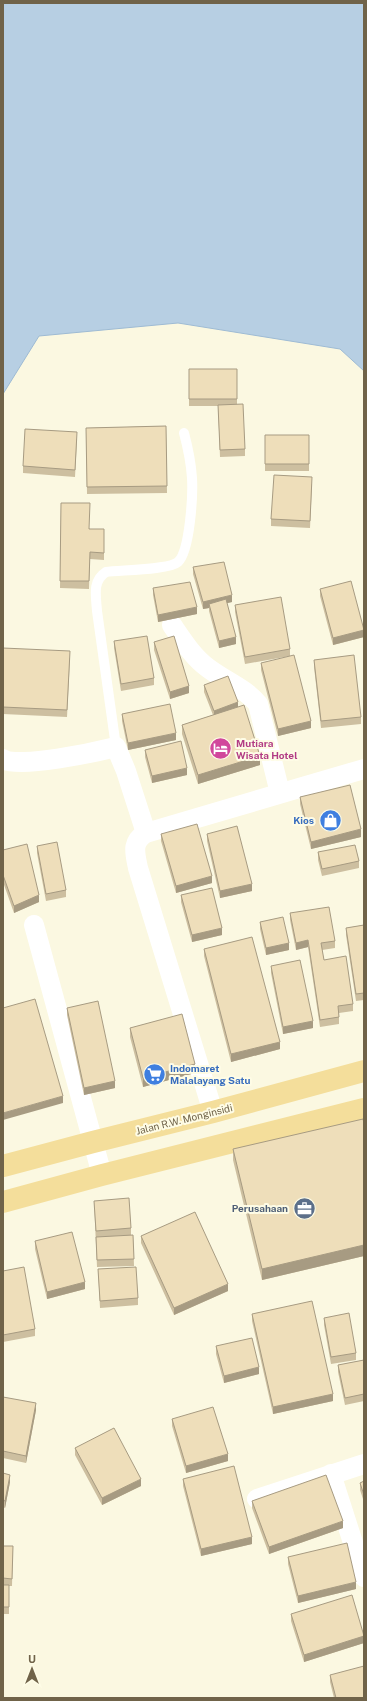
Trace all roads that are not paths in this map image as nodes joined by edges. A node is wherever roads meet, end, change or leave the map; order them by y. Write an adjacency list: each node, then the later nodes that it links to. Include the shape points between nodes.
1 (184, 433): 3 (lane, via 192,479 190,521 185,552 178,562 168,567 106,572 100,576 97,583 97,611)
2 (172, 625): 6 (street, via 194,656 258,704)
3 (116, 747): 4 (street, via 25,763); 7 (street)
4 (3, 759)
5 (364, 769): 6 (street)
6 (280, 793): 7 (street)
7 (146, 833): 11 (street, via 139,837 135,844 138,868)
8 (34, 925): 12 (street)
9 (364, 1071): 11 (highway, Jalan R.W. Monginsidi)
10 (364, 1109): 14 (highway)
11 (213, 1112): 12 (highway, Jalan R.W. Monginsidi)
12 (93, 1142): 13 (highway, Jalan R.W. Monginsidi); 14 (street)
13 (12, 1164)
14 (102, 1175): 15 (highway)
15 (3, 1202)
16 (364, 1464): 17 (street)
17 (331, 1474): 18 (street); 19 (street)
18 (256, 1499)
19 (364, 1577)

